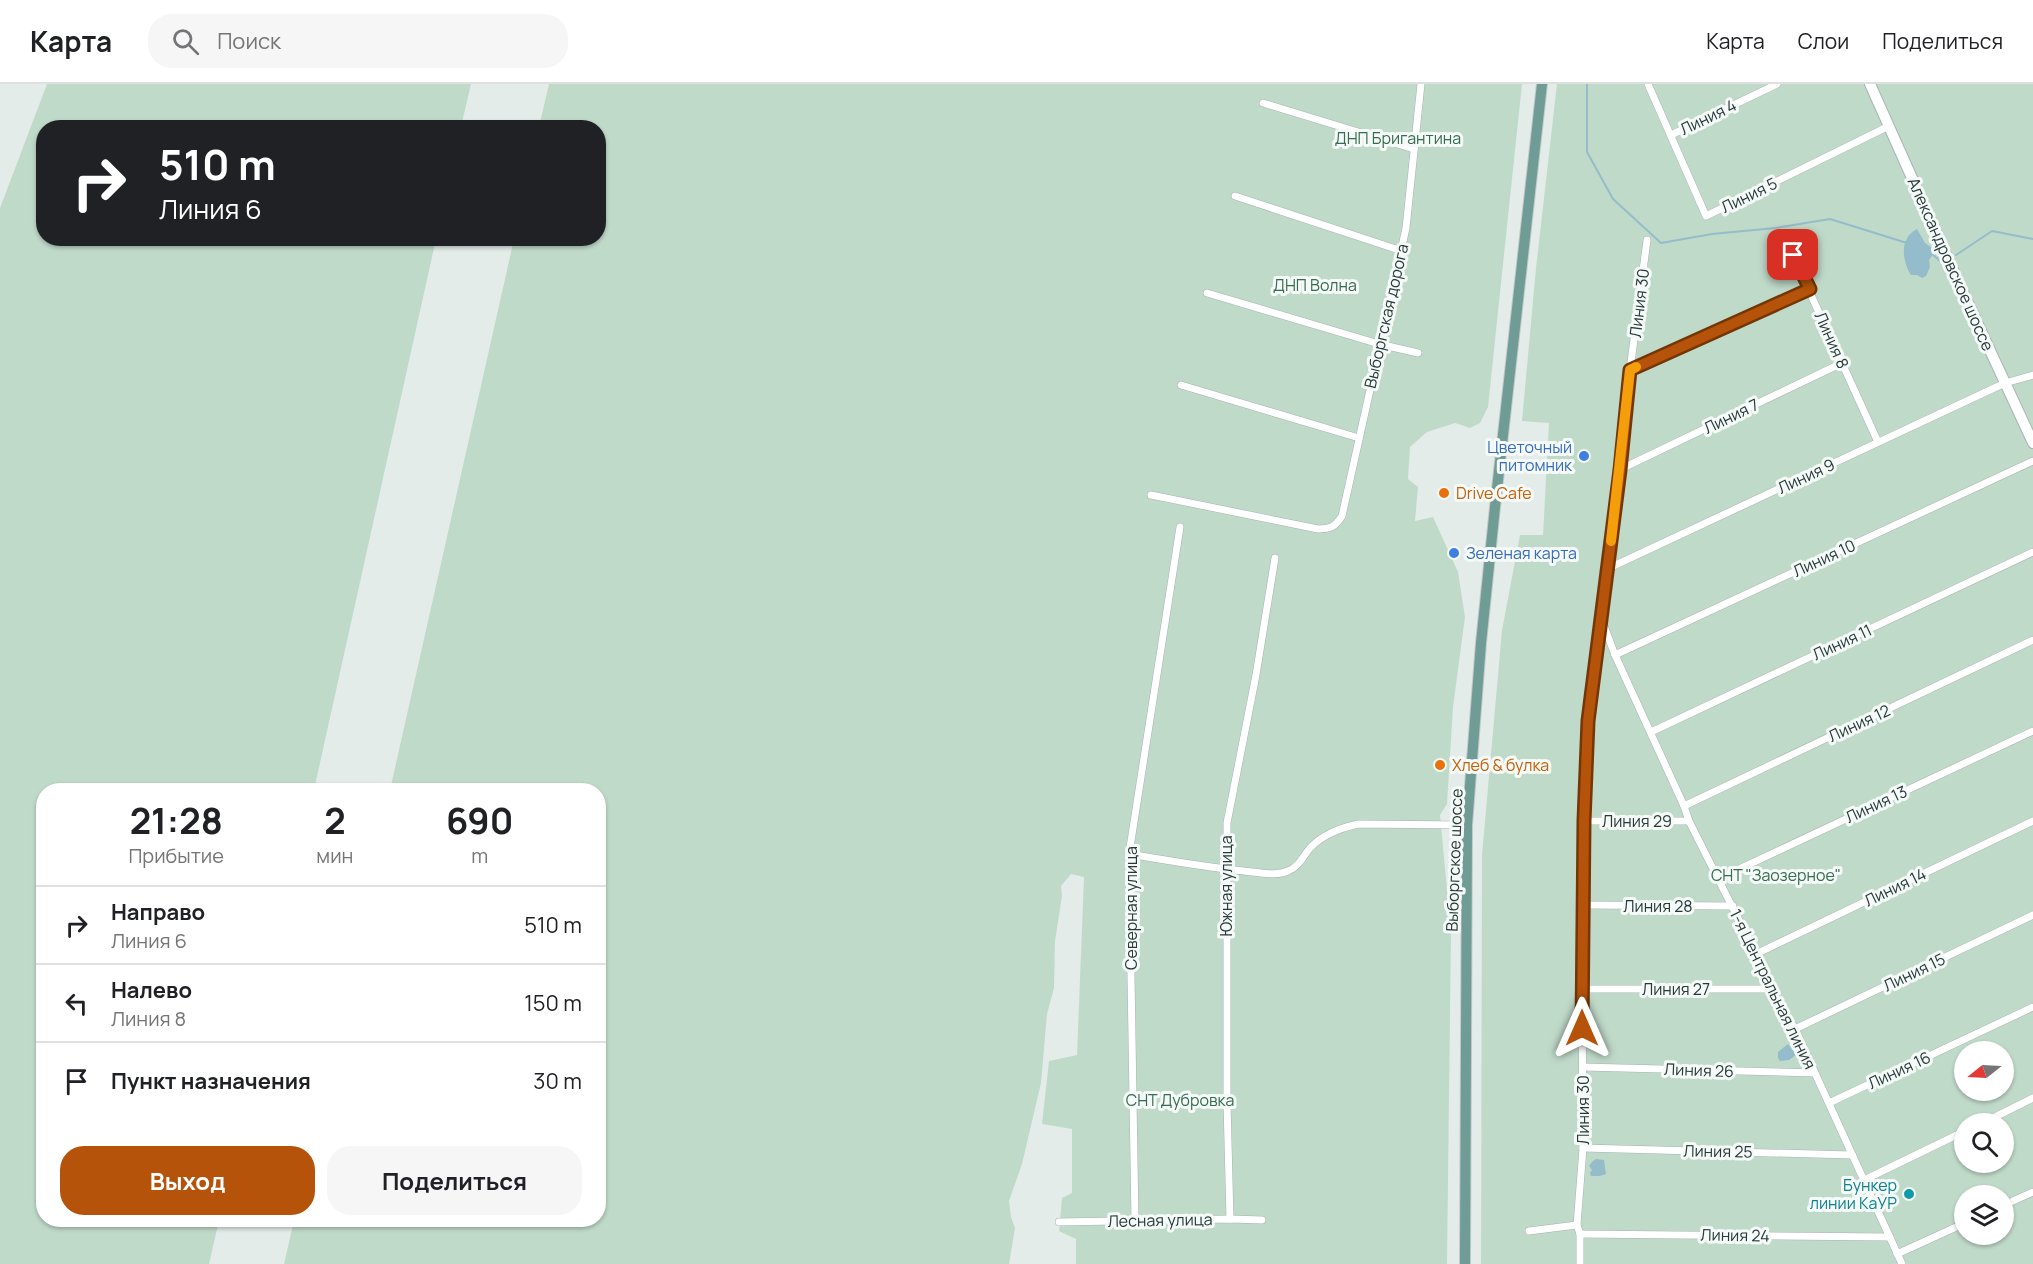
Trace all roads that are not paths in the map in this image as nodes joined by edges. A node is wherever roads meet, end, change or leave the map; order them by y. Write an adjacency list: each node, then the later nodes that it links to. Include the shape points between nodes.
1 (1421, 84): 9 (street, Выборгская дорога)
2 (1542, 84): 42 (main road, Выборгское шоссе, via 1484,620)
3 (1648, 84): 8 (street, Линия 5)
4 (1777, 84): 8 (street, Линия 4)
5 (1870, 84): 7 (street, Александровское шоссе)
6 (1263, 103): 9 (street)
7 (1889, 126): 8 (street, Линия 5, via 1706,216); 21 (street, Александровское шоссе)
8 (1671, 135)
9 (1414, 149): 13 (street, Выборгская дорога)
10 (1235, 196): 13 (street)
11 (1785, 238): 14 (street, Линия 8)
12 (1647, 240): 19 (street, Линия 30)
13 (1402, 251): 16 (street, Выборгская дорога)
14 (1810, 289): 18 (street, Линия 8); 19 (street)
15 (1207, 292): 16 (street)
16 (1379, 344): 17 (street); 23 (street, Выборгская дорога)
17 (1418, 353)
18 (1842, 363): 24 (street, Линия 8); 27 (street, Линия 7)
19 (1630, 370): 27 (street, Линия 30)
20 (2033, 375): 21 (street, Линия 9)
21 (2005, 383): 24 (street, Линия 9); 25 (street, Александровское шоссе)
22 (1181, 385): 23 (street)
23 (1359, 438): 28 (street, Выборгская дорога, via 1342,516 1329,529)
24 (1878, 442): 32 (street, Линия 9)
25 (2033, 443)
26 (2033, 461): 35 (street, Линия 10)
27 (1620, 470): 32 (street, Линия 30)
28 (1151, 495)
29 (1180, 527): 43 (street, Северная улица)
30 (2033, 552): 37 (street, Линия 11)
31 (1275, 558): 44 (street, Южная улица, via 1227,823)
32 (1607, 569): 33 (street, Линия 30)
33 (1601, 616): 35 (street, 1-я Центральная линия); 39 (street, Линия 30, via 1588,721)
34 (2033, 640): 38 (street, Линия 12)
35 (1615, 656): 37 (street, 1-я Центральная линия)
36 (2033, 730): 45 (street, Линия 13)
37 (1651, 732): 38 (street, 1-я Центральная линия)
38 (1684, 806): 40 (street, 1-я Центральная линия)
39 (1584, 821): 40 (street, Линия 29); 46 (street, Линия 30)
40 (1689, 821): 45 (street, 1-я Центральная линия)
41 (2033, 821): 49 (street, Линия 14)
42 (1467, 825): 44 (street, via 1358,824 1329,834 1291,870 1280,874); 75 (main road, Выборгское шоссе)
43 (1129, 854): 44 (street); 67 (street, Северная улица)
44 (1226, 870): 65 (street, Южная улица)
45 (1720, 878): 47 (street, 1-я Центральная линия)
46 (1584, 905): 47 (street, Линия 28); 50 (street, Линия 30)
47 (1733, 906): 49 (street, 1-я Центральная линия)
48 (2033, 915): 53 (street, Линия 15)
49 (1756, 954): 51 (street, 1-я Центральная линия)
50 (1582, 989): 51 (street, Линия 27); 54 (street, Линия 30)
51 (1771, 989): 53 (street, 1-я Центральная линия)
52 (2033, 1007): 57 (street, Линия 16)
53 (1795, 1029): 55 (street, 1-я Центральная линия)
54 (1582, 1067): 55 (street, Линия 26); 60 (street, Линия 30)
55 (1815, 1073): 57 (street, 1-я Центральная линия)
56 (2033, 1098): 58 (street)
57 (1829, 1103): 61 (street, 1-я Центральная линия)
58 (2003, 1113)
59 (1954, 1136): 62 (street)
60 (1583, 1148): 61 (street, Линия 25); 69 (street, Линия 30)
61 (1852, 1155): 62 (street, 1-я Центральная линия)
62 (1864, 1180): 73 (street, 1-я Центральная линия)
63 (2033, 1192): 64 (street)
64 (2014, 1201)
65 (1230, 1219): 66 (street, Лесная улица); 67 (street, Лесная улица)
66 (1262, 1220)
67 (1135, 1221): 68 (street, Лесная улица)
68 (1059, 1222)
69 (1577, 1225): 71 (street); 72 (street, Линия 30)
70 (1954, 1228): 74 (street)
71 (1528, 1231)
72 (1580, 1234): 73 (street, Линия 24); 76 (street, Линия 30)
73 (1890, 1237): 74 (street, 1-я Центральная линия)
74 (1898, 1254): 77 (street, 1-я Центральная линия)
75 (1465, 1264)
76 (1581, 1264)
77 (1902, 1264)

